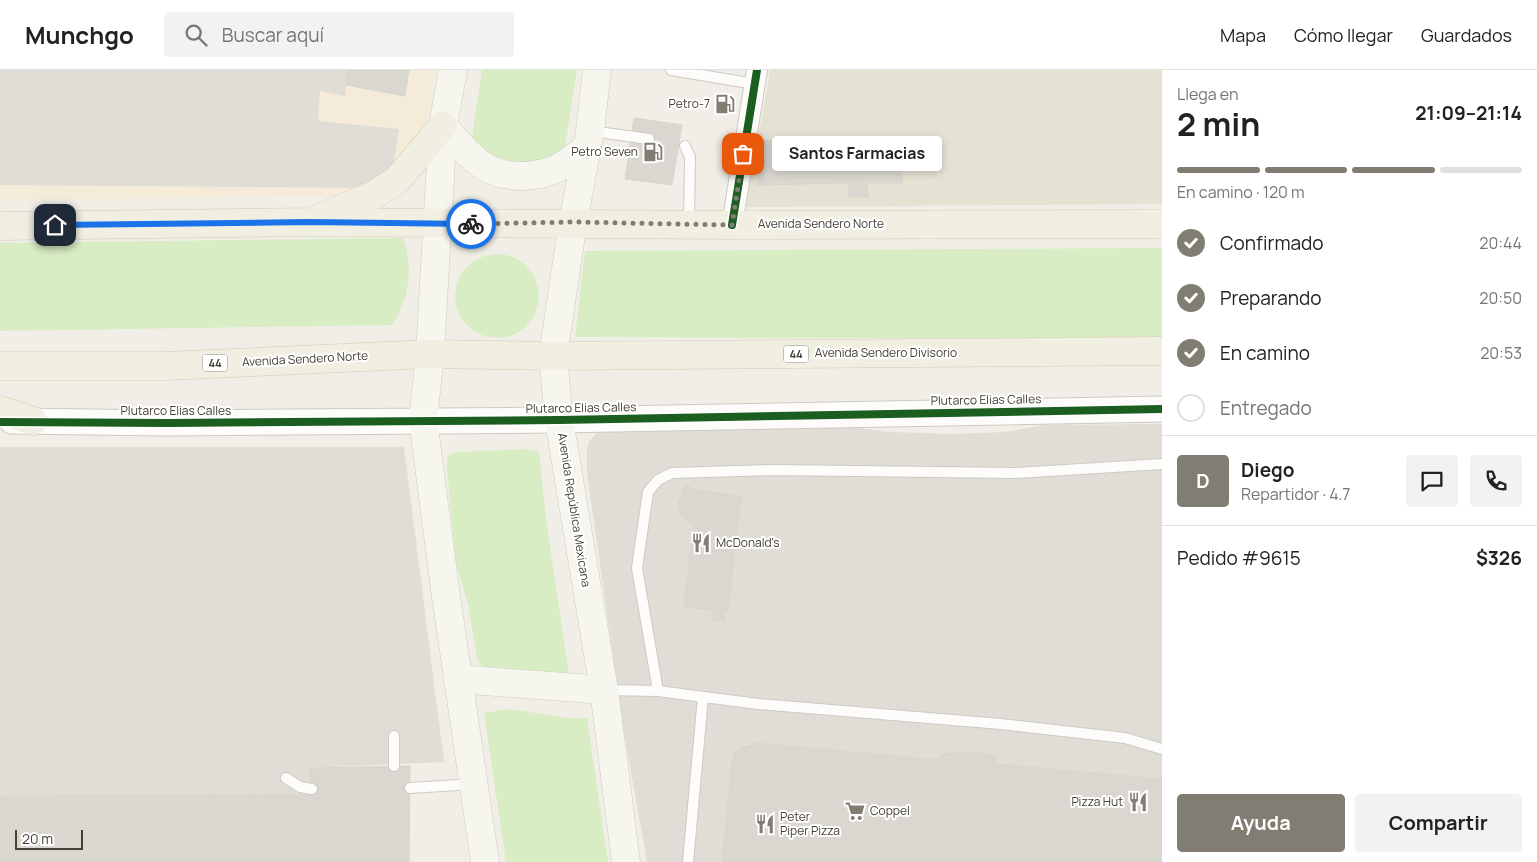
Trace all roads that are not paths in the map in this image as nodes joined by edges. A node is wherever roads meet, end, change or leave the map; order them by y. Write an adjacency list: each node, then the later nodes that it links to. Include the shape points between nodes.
1 (453, 70): 5 (main road)
2 (597, 70): 6 (main road, Avenida República Mexicana)
3 (671, 70): 4 (lane)
4 (756, 77): 14 (street)
5 (443, 126): 6 (main road, via 476,162 489,170 522,176 552,170); 9 (main road, via 397,180 376,194); 11 (main road)
6 (588, 139): 7 (lane); 10 (main road, Avenida República Mexicana)
7 (649, 139)
8 (685, 146): 12 (lane, via 690,157)
9 (310, 222): 11 (main road, Avenida Sendero Norte); 15 (main road, Avenida Sendero Norte)
10 (573, 222): 11 (main road, Avenida Sendero Norte); 12 (main road, Avenida Sendero Norte); 18 (main road, Avenida República Mexicana)
11 (437, 224): 17 (main road)
12 (689, 224): 14 (main road, Avenida Sendero Norte)
13 (1162, 224): 14 (main road, Avenida Sendero Norte)
14 (732, 225)
15 (0, 226)
16 (1162, 351): 18 (main road, Avenida Sendero Divisorio / 44)
17 (430, 354): 18 (main road, Avenida Sendero Divisorio / 44); 19 (main road, Avenida Sendero Norte / 44, via 166,366); 22 (main road)
18 (553, 356): 23 (main road, Avenida República Mexicana)
19 (0, 366)
20 (1162, 409): 23 (street, Plutarco Elias Calles)
21 (0, 410): 24 (main road)
22 (423, 420): 23 (street, Plutarco Elias Calles); 24 (street, Plutarco Elias Calles); 27 (main road)
23 (560, 420): 28 (main road, Avenida República Mexicana)
24 (33, 421): 25 (street, Plutarco Elias Calles)
25 (0, 422)
26 (1162, 464): 29 (lane, via 1015,472 773,470 672,473 658,480 648,492 637,568)
27 (458, 679): 28 (main road); 35 (main road)
28 (604, 690): 29 (lane); 39 (main road, Avenida República Mexicana)
29 (658, 691): 30 (lane)
30 (703, 697): 32 (lane, via 1002,724 1125,738); 40 (lane)
31 (394, 736): 33 (lane)
32 (1162, 749)
33 (394, 766)
34 (286, 778): 37 (lane)
35 (474, 784): 36 (lane); 38 (main road)
36 (410, 788)
37 (312, 789)
38 (485, 862)
39 (626, 862)
40 (688, 862)

